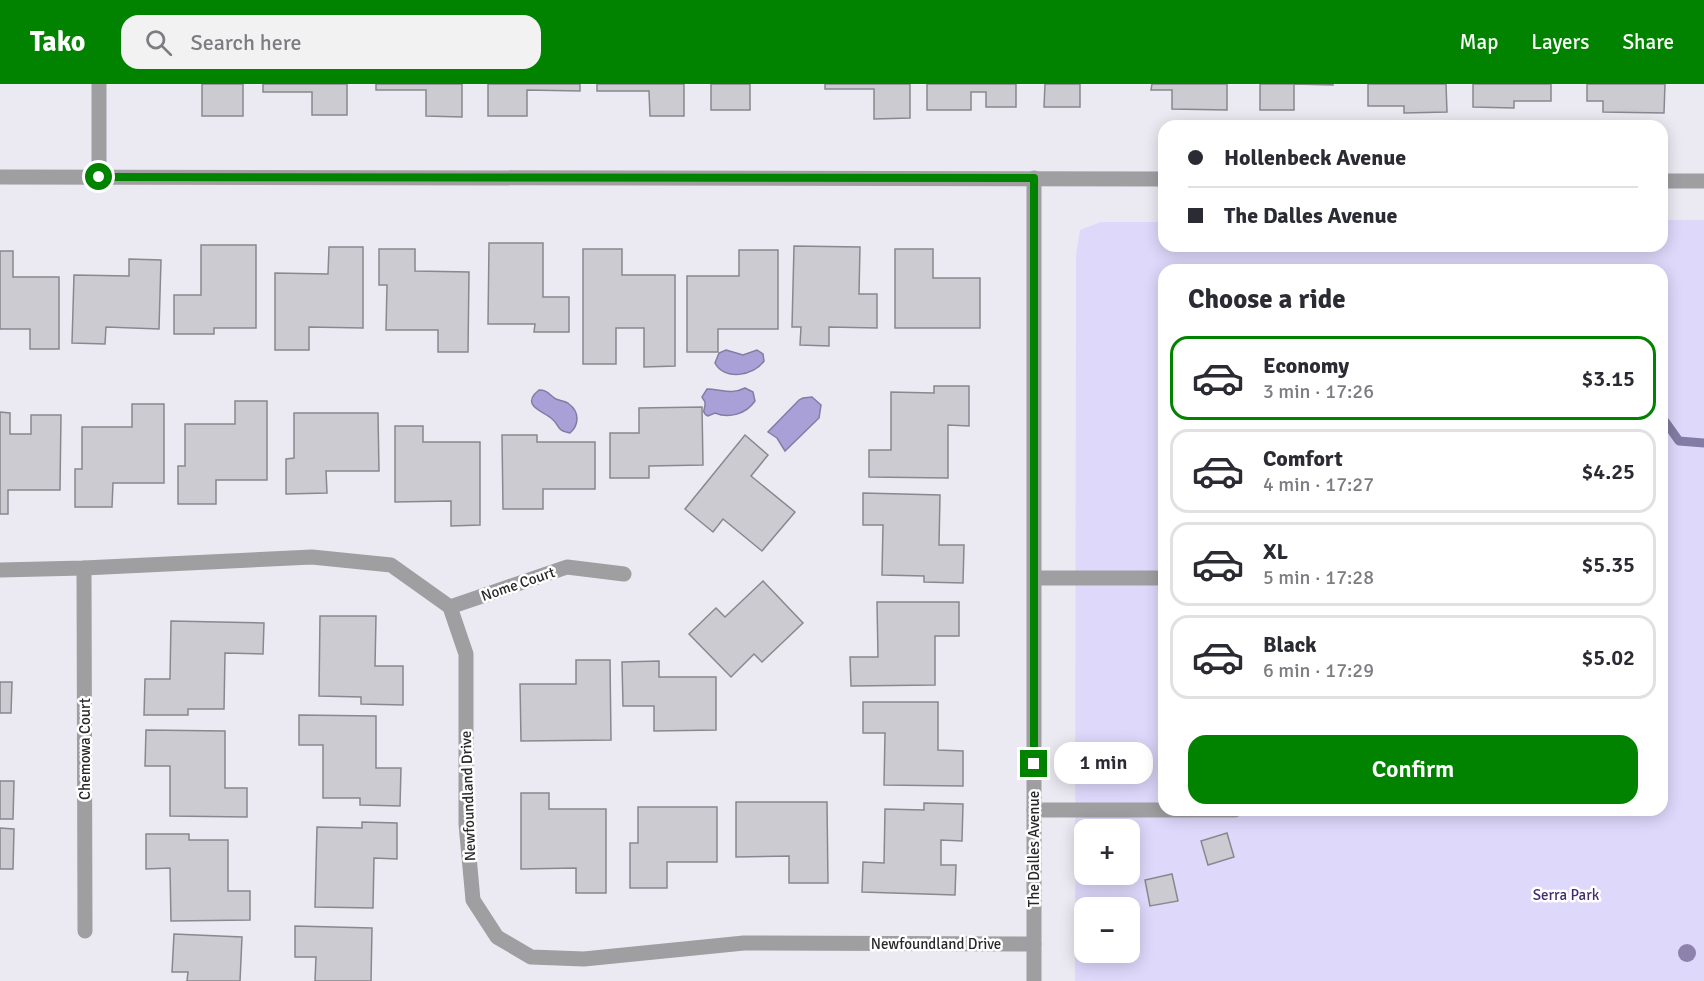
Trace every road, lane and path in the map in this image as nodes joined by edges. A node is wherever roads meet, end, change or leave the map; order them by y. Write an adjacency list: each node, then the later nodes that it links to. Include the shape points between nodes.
1 (99, 84): 3 (street)
2 (0, 177): 3 (street)
3 (99, 177): 4 (street)
4 (1034, 178): 5 (street); 11 (street, The Dalles Avenue)
5 (1158, 178)
6 (1668, 181): 7 (street)
7 (1704, 181)
8 (84, 568): 9 (street); 13 (street, via 312,557 391,565); 16 (street, Chemowa Court)
9 (0, 570)
10 (624, 574): 13 (street, Nome Court, via 567,567)
11 (1035, 578): 12 (street); 14 (street, The Dalles Avenue)
12 (1158, 579)
13 (450, 607): 17 (street, Newfoundland Drive, via 466,654 466,824 473,900 497,937 531,957 584,959 744,943)
14 (1034, 810): 15 (street); 17 (street, The Dalles Avenue)
15 (1158, 810)
16 (86, 931)
17 (1034, 944): 18 (street, The Dalles Avenue)
18 (1034, 981)

